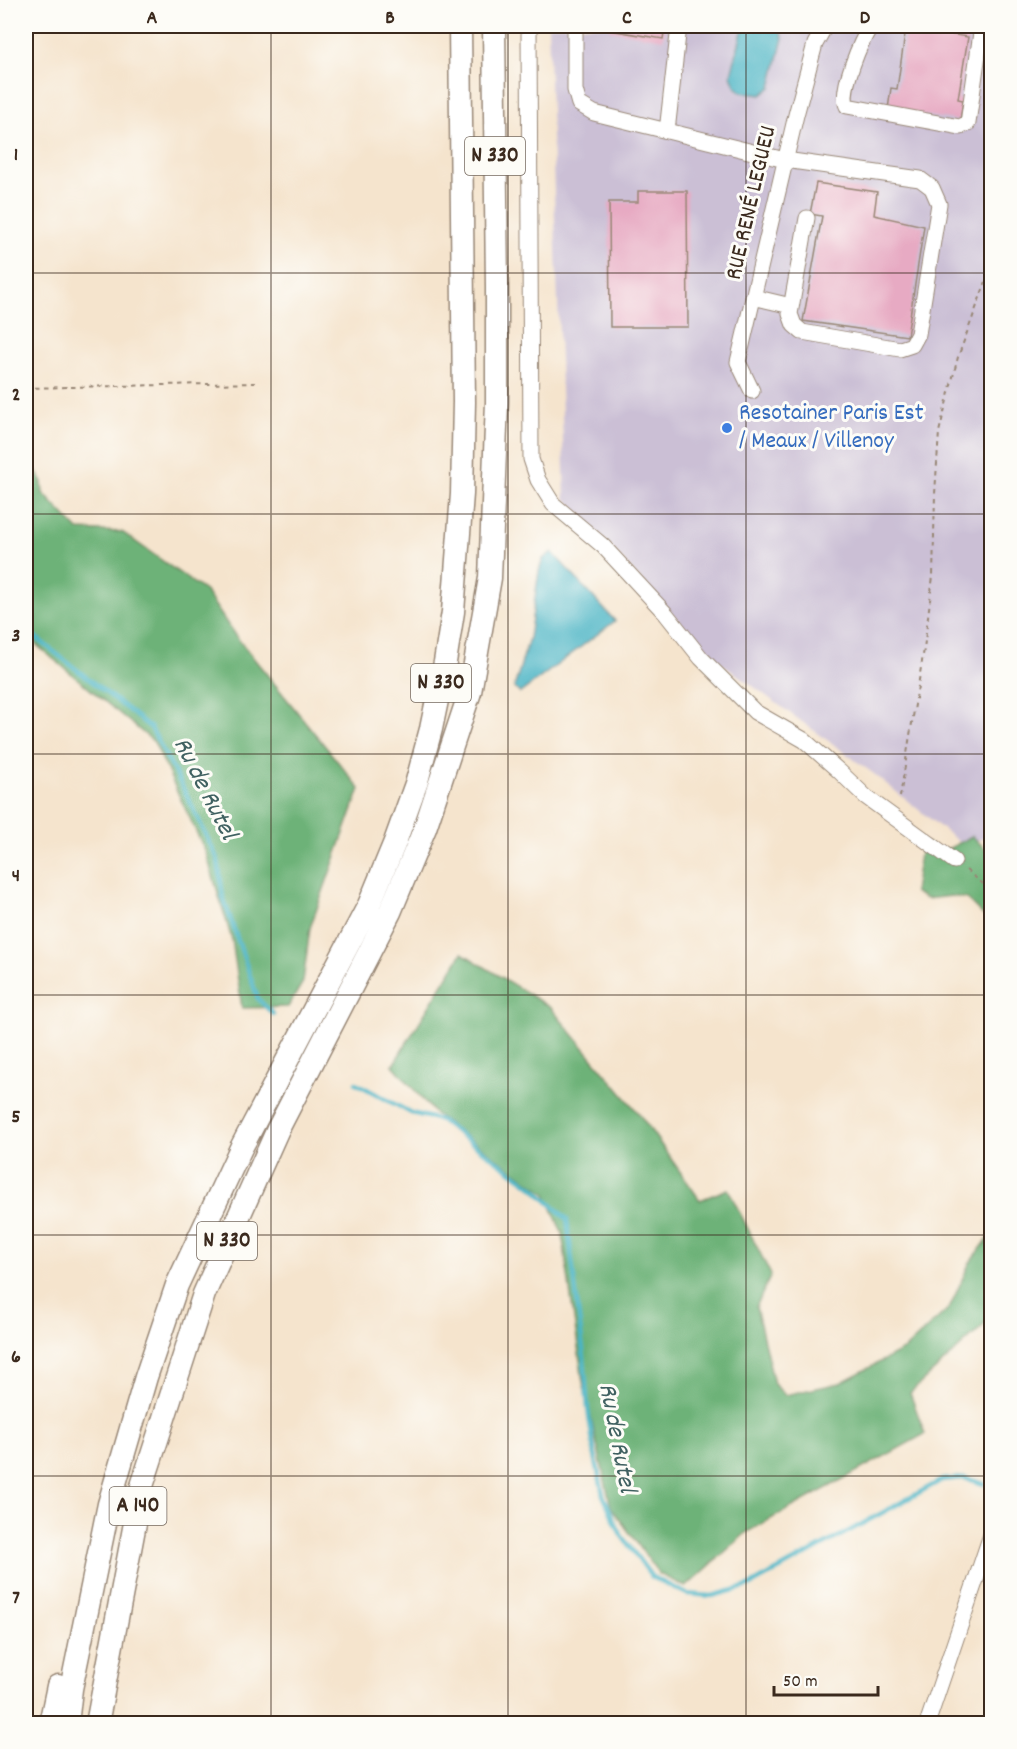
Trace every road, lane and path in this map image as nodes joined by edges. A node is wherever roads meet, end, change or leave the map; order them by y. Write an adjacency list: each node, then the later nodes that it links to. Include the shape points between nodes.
1 (460, 26): 21 (highway, N 330, via 462,494 453,612 431,729 417,781 369,905 241,1148)
2 (494, 26): 22 (highway, N 330, via 497,402 490,578 470,692 425,828 390,912 278,1129)
3 (530, 26): 19 (street, via 531,459 538,480 553,504 603,546 701,658 755,712 804,740 866,797)
4 (575, 26): 9 (street, via 575,90 579,104 594,113)
5 (680, 26): 9 (street)
6 (825, 26): 10 (street, RUE RENÉ LEGUEU, via 815,44)
7 (871, 26): 8 (street, via 864,35 845,89 847,106 960,127 968,123)
8 (982, 26)
9 (667, 131): 10 (street)
10 (785, 160): 13 (street, RUE RENÉ LEGUEU); 14 (street, via 920,179 932,188 939,204 918,334 912,345 900,349 802,332 794,325)
11 (807, 218): 14 (street)
12 (992, 265): 18 (path, via 958,357 939,432 933,576)
13 (753, 297): 14 (street); 17 (street, RUE RENÉ LEGUEU, via 738,362)
14 (791, 306)
15 (255, 383): 16 (path)
16 (26, 388)
17 (752, 391)
18 (900, 797)
19 (954, 861): 20 (path)
20 (992, 891)
21 (177, 1285): 26 (highway, A 140, via 110,1504)
22 (204, 1294): 29 (highway, A 140, via 142,1486)
23 (26, 1494): 25 (path, via 31,1524)
24 (992, 1532): 30 (street)
25 (26, 1545)
26 (84, 1625): 27 (highway, via 64,1656); 28 (highway, A 140)
27 (50, 1724)
28 (67, 1724)
29 (97, 1724)
30 (927, 1724)

